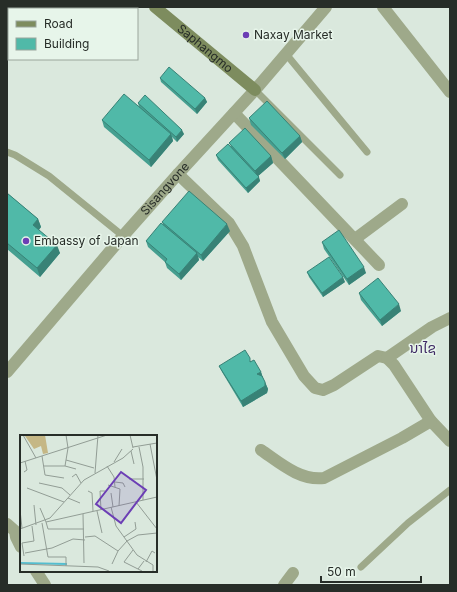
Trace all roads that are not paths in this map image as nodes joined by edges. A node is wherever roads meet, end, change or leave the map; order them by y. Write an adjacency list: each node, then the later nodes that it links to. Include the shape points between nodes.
1 (156, 7): 5 (street, Saphangmo)
2 (326, 7): 4 (street, Sisangvone)
3 (383, 7): 6 (street)
4 (286, 54): 5 (street, Sisangvone); 9 (lane)
5 (255, 90): 7 (street, Sisangvone); 11 (lane)
6 (450, 92)
7 (234, 113): 10 (street, Sisangvone); 14 (street)
8 (7, 152): 13 (lane, via 49,176)
9 (367, 152)
10 (178, 174): 13 (street, Sisangvone); 17 (street, via 229,223 243,246 272,322 314,388 323,390 334,385 378,356)
11 (340, 175)
12 (402, 204): 14 (street)
13 (123, 236): 18 (street, Sisangvone)
14 (355, 239): 15 (street)
15 (379, 265)
16 (450, 318): 17 (street, via 432,327)
17 (387, 358): 19 (street)
18 (7, 372)
19 (431, 421): 20 (street); 21 (street, via 324,478 316,479 296,474)
20 (450, 441)
21 (261, 450)
22 (450, 490): 25 (lane, via 408,523)
23 (14, 527): 24 (street)
24 (20, 545)
25 (361, 567)
26 (37, 572): 28 (street)
27 (293, 573): 29 (street)
28 (45, 585)
29 (284, 585)

